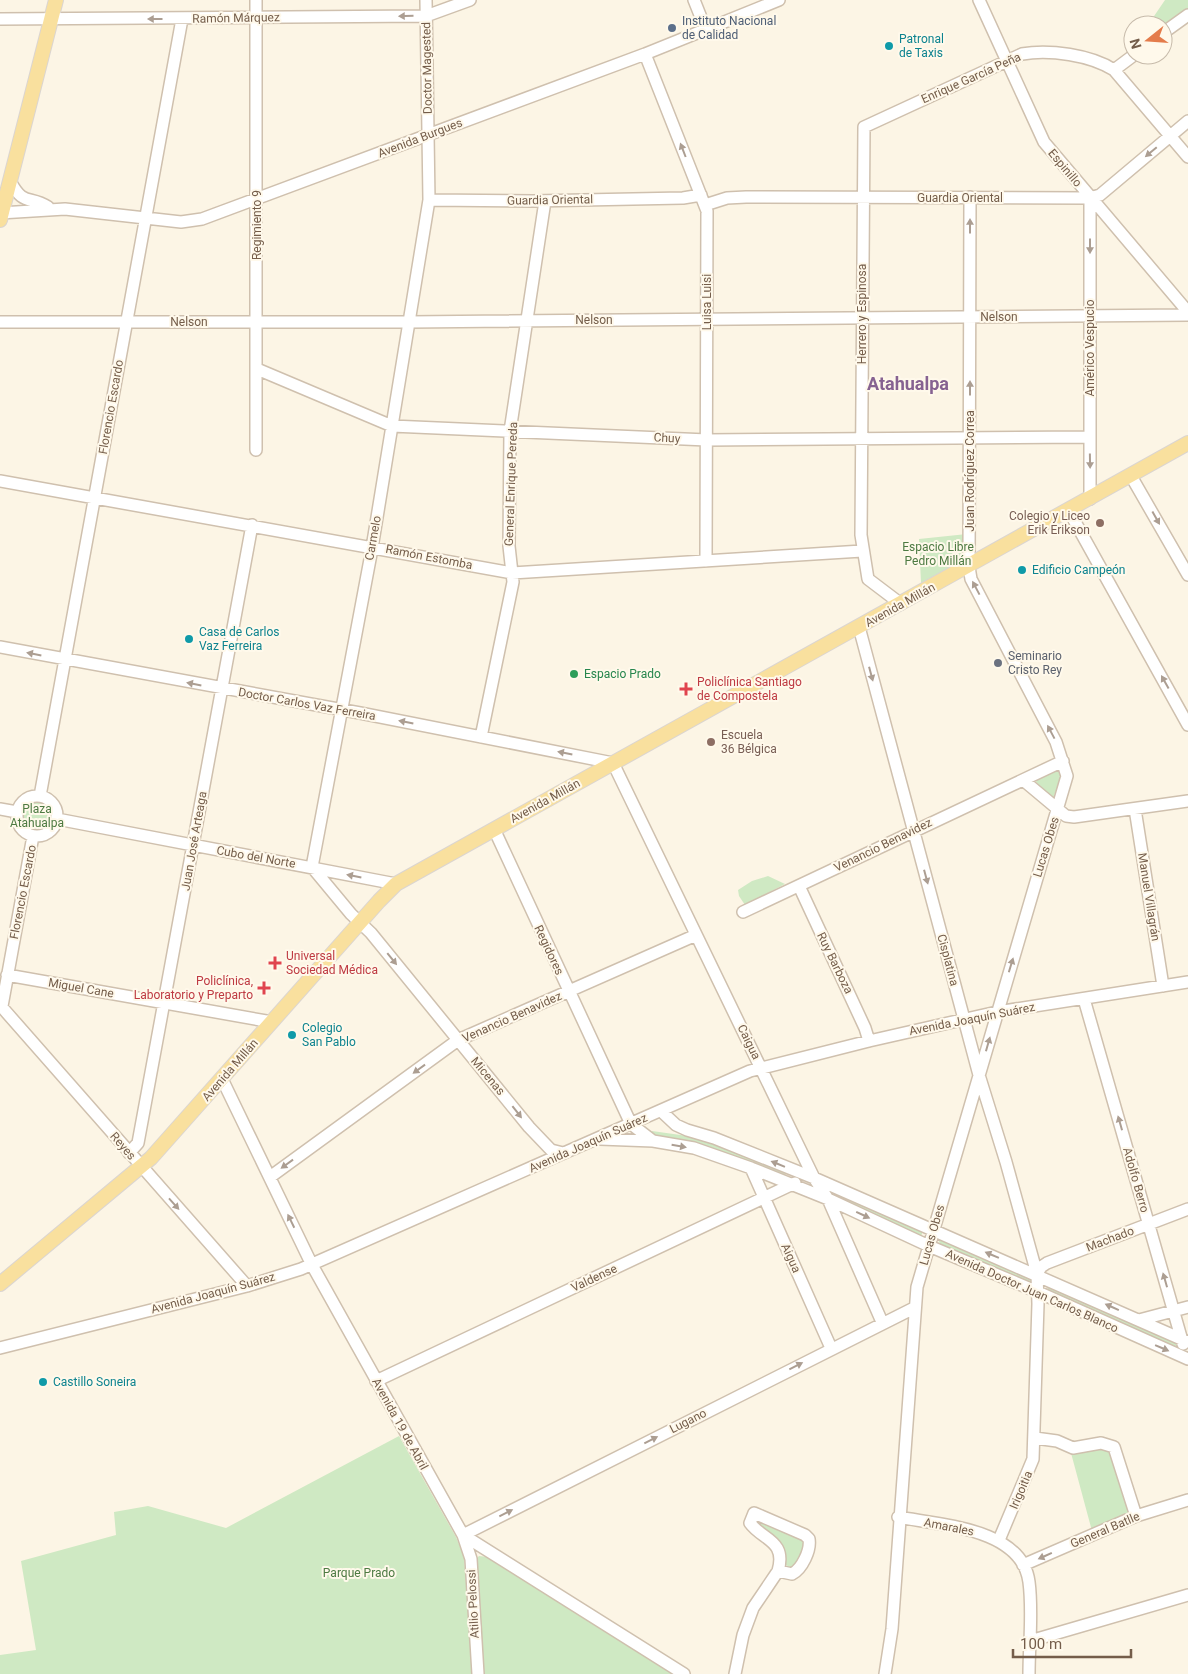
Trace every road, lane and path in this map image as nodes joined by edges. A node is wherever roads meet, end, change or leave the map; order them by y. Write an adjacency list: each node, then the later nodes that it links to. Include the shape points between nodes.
1 (56, 0): 13 (main road)
2 (256, 0): 10 (street, Regimiento 9)
3 (426, 0): 9 (street, Doctor Magested)
4 (470, 0): 9 (street, Ramón Márquez)
5 (694, 0): 15 (street)
6 (779, 0): 15 (street, Avenida Burgues)
7 (979, 0): 17 (street, Espinillo)
8 (1188, 15): 14 (street)
9 (426, 16): 10 (street, Ramón Márquez, one-way to 10); 22 (street, Doctor Magested)
10 (256, 18): 12 (street, Ramón Márquez); 29 (street, Regimiento 9)
11 (0, 19): 13 (street, Ramón Márquez)
12 (182, 19): 13 (street, Ramón Márquez, one-way to 13); 35 (street, Florencio Escardo)
13 (52, 20): 25 (main road)
14 (1173, 26)
15 (706, 30): 16 (street, Avenida Burgues)
16 (646, 54): 22 (street, Avenida Burgues); 31 (street, Luisa Luisi, one-way to 16)
17 (1007, 60): 19 (street, Enrique García Peña, via 1027,53 1047,53 1090,58); 21 (street, Enrique García Peña); 28 (street, Espinillo, via 1044,142)
18 (1123, 63): 19 (street)
19 (1114, 70): 23 (street)
20 (1188, 121): 23 (street, Guardia Oriental)
21 (864, 127): 27 (street, Herrero y Espinosa)
22 (428, 136): 29 (street, Avenida Burgues); 30 (street, Carmelo)
23 (1170, 136): 24 (street); 28 (street, Guardia Oriental, one-way to 28, via 1100,196)
24 (1188, 156)
25 (10, 181): 33 (street, Avenida Burgues, via 25,200); 34 (main road)
26 (970, 197): 27 (street, Guardia Oriental); 28 (street, Guardia Oriental); 37 (street, Juan Rodríguez Correa, one-way to 26)
27 (863, 198): 31 (street, Guardia Oriental); 39 (street, Herrero y Espinosa)
28 (1090, 198): 36 (street, Espinillo); 38 (street, Américo Vespucio, one-way to 38)
29 (257, 200): 35 (street, Avenida Burgues, via 202,219 181,222); 44 (street, Regimiento 9)
30 (429, 200): 32 (street, Guardia Oriental); 45 (street, Carmelo)
31 (703, 200): 32 (street, Guardia Oriental); 40 (street, Luisa Luisi, via 707,216)
32 (545, 201): 41 (street, General Enrique Pereda)
33 (52, 209): 34 (street, Avenida Burgues); 35 (street, Avenida Burgues)
34 (0, 215)
35 (145, 218): 43 (street, Florencio Escardo)
36 (1188, 314): 38 (street, Nelson)
37 (970, 317): 38 (street, Nelson); 39 (street, Nelson); 49 (street, Juan Rodríguez Correa, one-way to 37)
38 (1090, 317): 50 (street, Américo Vespucio)
39 (862, 318): 40 (street, Nelson); 51 (street, Herrero y Espinosa)
40 (708, 319): 41 (street, Nelson); 52 (street, Luisa Luisi)
41 (528, 320): 45 (street, Nelson); 48 (street, General Enrique Pereda)
42 (0, 322): 43 (street, Nelson)
43 (126, 322): 44 (street, Nelson); 57 (street, Florencio Escardo)
44 (256, 322): 45 (street, Nelson); 46 (street, Regimiento 9)
45 (410, 322): 47 (street, Carmelo)
46 (257, 369): 47 (street, Chuy); 54 (street, Regimiento 9)
47 (392, 426): 48 (street, Chuy); 61 (street, Carmelo)
48 (510, 431): 52 (street, Chuy); 65 (street, General Enrique Pereda, via 509,546)
49 (970, 437): 50 (street, Chuy); 51 (street, Chuy); 64 (street, Juan Rodríguez Correa)
50 (1089, 437): 58 (street, Américo Vespucio, one-way to 58)
51 (862, 439): 52 (street, Chuy); 62 (street, Herrero y Espinosa)
52 (707, 440): 63 (street, Luisa Luisi)
53 (1188, 443): 55 (main road, Avenida Millán)
54 (256, 450)
55 (1131, 476): 58 (main road, Avenida Millán); 66 (street, one-way to 66)
56 (0, 481): 57 (street, Ramón Estomba)
57 (94, 497): 60 (street, Ramón Estomba); 70 (street, Florencio Escardo)
58 (1090, 499): 59 (main road, Avenida Millán)
59 (1069, 511): 64 (main road, Avenida Millán); 73 (street, one-way to 59)
60 (252, 525): 61 (street, Ramón Estomba); 71 (street, Juan José Arteaga)
61 (372, 546): 65 (street, Ramón Estomba); 72 (street, Carmelo)
62 (862, 551): 63 (street, Ramón Estomba); 67 (street, Herrero y Espinosa, via 868,579)
63 (706, 561): 65 (street, Ramón Estomba)
64 (969, 567): 67 (main road, Avenida Millán); 75 (street, Juan Rodríguez Correa, one-way to 64, via 971,579)
65 (512, 573): 74 (street, General Enrique Pereda, via 512,588)
66 (1188, 575)
67 (901, 604): 68 (main road, Avenida Millán)
68 (859, 627): 76 (main road, Avenida Millán); 86 (street, Cisplatina, one-way to 86)
69 (0, 647): 70 (street, Doctor Carlos Vaz Ferreira, one-way to 69)
70 (65, 660): 71 (street, Doctor Carlos Vaz Ferreira, one-way to 70); 78 (street, Florencio Escardo)
71 (222, 689): 72 (street, Doctor Carlos Vaz Ferreira); 88 (street, Juan José Arteaga)
72 (342, 710): 74 (street, Doctor Carlos Vaz Ferreira, one-way to 72); 89 (street, Carmelo)
73 (1188, 725)
74 (481, 737): 76 (street, Doctor Carlos Vaz Ferreira, one-way to 74)
75 (1063, 761): 77 (street, Venancio Benavidez); 82 (street, Juan Rodríguez Correa, via 1067,780)
76 (613, 763): 85 (main road, Avenida Millán); 94 (street, Caigua)
77 (1022, 780): 82 (street); 86 (street, Venancio Benavidez)
78 (40, 796): 83 (street, via 26,799); 84 (street, via 54,805)
79 (1188, 801): 81 (street)
80 (0, 809): 83 (street)
81 (1135, 809): 82 (street, via 1074,817); 97 (street, Manuel Villagrán)
82 (1057, 811): 102 (street, Lucas Obes, one-way to 82)
83 (17, 812): 87 (street, Florencio Escardo, via 21,828)
84 (58, 819): 87 (street, Florencio Escardo, via 47,834); 88 (street, Cubo del Norte)
85 (494, 829): 90 (main road, Avenida Millán); 98 (street, Regidores)
86 (912, 830): 91 (street, Venancio Benavidez); 103 (street, Cisplatina, one-way to 103)
87 (33, 836): 95 (street, Florencio Escardo)
88 (193, 846): 89 (street, Cubo del Norte); 100 (street, Juan José Arteaga)
89 (312, 867): 90 (street, Cubo del Norte, one-way to 89); 93 (street)
90 (396, 884): 93 (main road, Avenida Millán)
91 (799, 886): 92 (street, Venancio Benavidez); 106 (street, Ruy Barboza)
92 (743, 912)
93 (360, 923): 104 (main road, Avenida Millán); 105 (street, Micenas, one-way to 105)
94 (696, 935): 98 (street, Venancio Benavidez); 107 (street, Caigua)
95 (7, 975): 100 (street, Miguel Cane); 101 (street, Florencio Escardo)
96 (1188, 982): 97 (street, Avenida Joaquín Suárez)
97 (1163, 986): 99 (street, Avenida Joaquín Suárez)
98 (569, 992): 105 (street, Venancio Benavidez); 111 (street, Regidores)
99 (1084, 999): 102 (street, Avenida Joaquín Suárez); 124 (street, Adolfo Berro, one-way to 99)
100 (164, 1003): 104 (street, Miguel Cane); 114 (street, Juan José Arteaga, via 138,1143)
101 (1, 1005): 114 (street, Reyes)
102 (997, 1012): 103 (street, Avenida Joaquín Suárez); 108 (street, Lucas Obes, one-way to 102)
103 (965, 1019): 106 (street, Avenida Joaquín Suárez); 108 (street, Cisplatina)
104 (272, 1022): 109 (main road, Avenida Millán)
105 (458, 1040): 115 (street, Micenas, one-way to 115, via 545,1145); 118 (street, Venancio Benavidez, one-way to 118)
106 (870, 1041): 107 (street, Avenida Joaquín Suárez)
107 (762, 1068): 110 (street, Avenida Joaquín Suárez); 119 (street, Caigua)
108 (979, 1075): 125 (street, Lucas Obes); 128 (street, Cisplatina)
109 (222, 1079): 116 (main road, Avenida Millán); 118 (street, Avenida 19 de Abril)
110 (661, 1111): 111 (street, Avenida Joaquín Suárez); 119 (street, Avenida Doctor Juan Carlos Blanco, one-way to 110, via 687,1130)
111 (631, 1124): 112 (street, Avenida Joaquín Suárez); 113 (street, Avenida Doctor Juan Carlos Blanco)
112 (595, 1139): 113 (street, Avenida Doctor Juan Carlos Blanco); 115 (street, Avenida Joaquín Suárez)
113 (653, 1141): 117 (street, Avenida Doctor Juan Carlos Blanco, one-way to 117, via 694,1148)
114 (129, 1153): 116 (street, Reyes)
115 (563, 1153): 127 (street, Avenida Joaquín Suárez)
116 (142, 1167): 129 (main road, Avenida Millán); 130 (street, Reyes, one-way to 130)
117 (751, 1168): 120 (street, Avenida Doctor Juan Carlos Blanco); 121 (street, Aigua)
118 (270, 1177): 127 (street, Avenida 19 de Abril, one-way to 118)
119 (814, 1178): 120 (street, Valdense); 122 (street, Caigua); 125 (street, Avenida Doctor Juan Carlos Blanco)
120 (791, 1184): 121 (street, Valdense); 122 (street, Avenida Doctor Juan Carlos Blanco)
121 (764, 1197): 139 (street, Aigua); 141 (street, Valdense)
122 (828, 1199): 126 (street, Avenida Doctor Juan Carlos Blanco, one-way to 126); 136 (street, Caigua)
123 (1188, 1209): 124 (street, Machado)
124 (1149, 1224): 128 (street, Machado, via 1047,1263); 134 (street, Adolfo Berro, one-way to 124)
125 (933, 1230): 126 (street, Lucas Obes); 128 (street, Avenida Doctor Juan Carlos Blanco, one-way to 125)
126 (928, 1246): 131 (street, Avenida Doctor Juan Carlos Blanco); 133 (street, Lucas Obes)
127 (312, 1265): 130 (street, Avenida Joaquín Suárez); 141 (street, Avenida 19 de Abril)
128 (1037, 1274): 131 (street, Cisplatina); 135 (street, Avenida Doctor Juan Carlos Blanco, one-way to 128)
129 (0, 1284)
130 (247, 1286): 138 (street, Avenida Joaquín Suárez)
131 (1038, 1292): 140 (street, Avenida Doctor Juan Carlos Blanco, one-way to 140); 142 (street, Irigoitia)
132 (1188, 1307): 134 (street)
133 (914, 1308): 136 (street, Lugano); 145 (street, Lucas Obes)
134 (1174, 1311): 135 (street); 137 (street, Adolfo Berro)
135 (1139, 1320): 137 (street, Avenida Doctor Juan Carlos Blanco)
136 (882, 1322): 139 (street, Lugano)
137 (1185, 1341): 140 (street, Adolfo Berro)
138 (0, 1348)
139 (831, 1348): 146 (street, Lugano, one-way to 139)
140 (1188, 1359)
141 (376, 1381): 146 (street, Avenida 19 de Abril)
142 (1035, 1438): 144 (street, via 1057,1441 1073,1448 1111,1445 1116,1451); 147 (street, Irigoitia, via 1031,1468)
143 (1188, 1500): 144 (street, General Batlle)
144 (1136, 1516): 148 (street, General Batlle, one-way to 148)
145 (898, 1517): 147 (street, Amarales); 155 (street, Lucas Obes, via 892,1629)
146 (463, 1535): 152 (street, Atilio Pelossi, via 471,1558); 153 (street, Avenida 19 de Abril)
147 (999, 1540): 148 (street, via 1017,1555)
148 (1023, 1566): 151 (street, via 1029,1582)
149 (778, 1571): 149 (street, via 792,1574 797,1571 810,1541 759,1514 752,1514 752,1526 776,1546 780,1559); 154 (street, via 753,1608 743,1635)
150 (1188, 1595): 151 (street)
151 (1030, 1641): 156 (street)
152 (478, 1674)
153 (684, 1674)
154 (735, 1674)
155 (885, 1674)
156 (1029, 1674)

